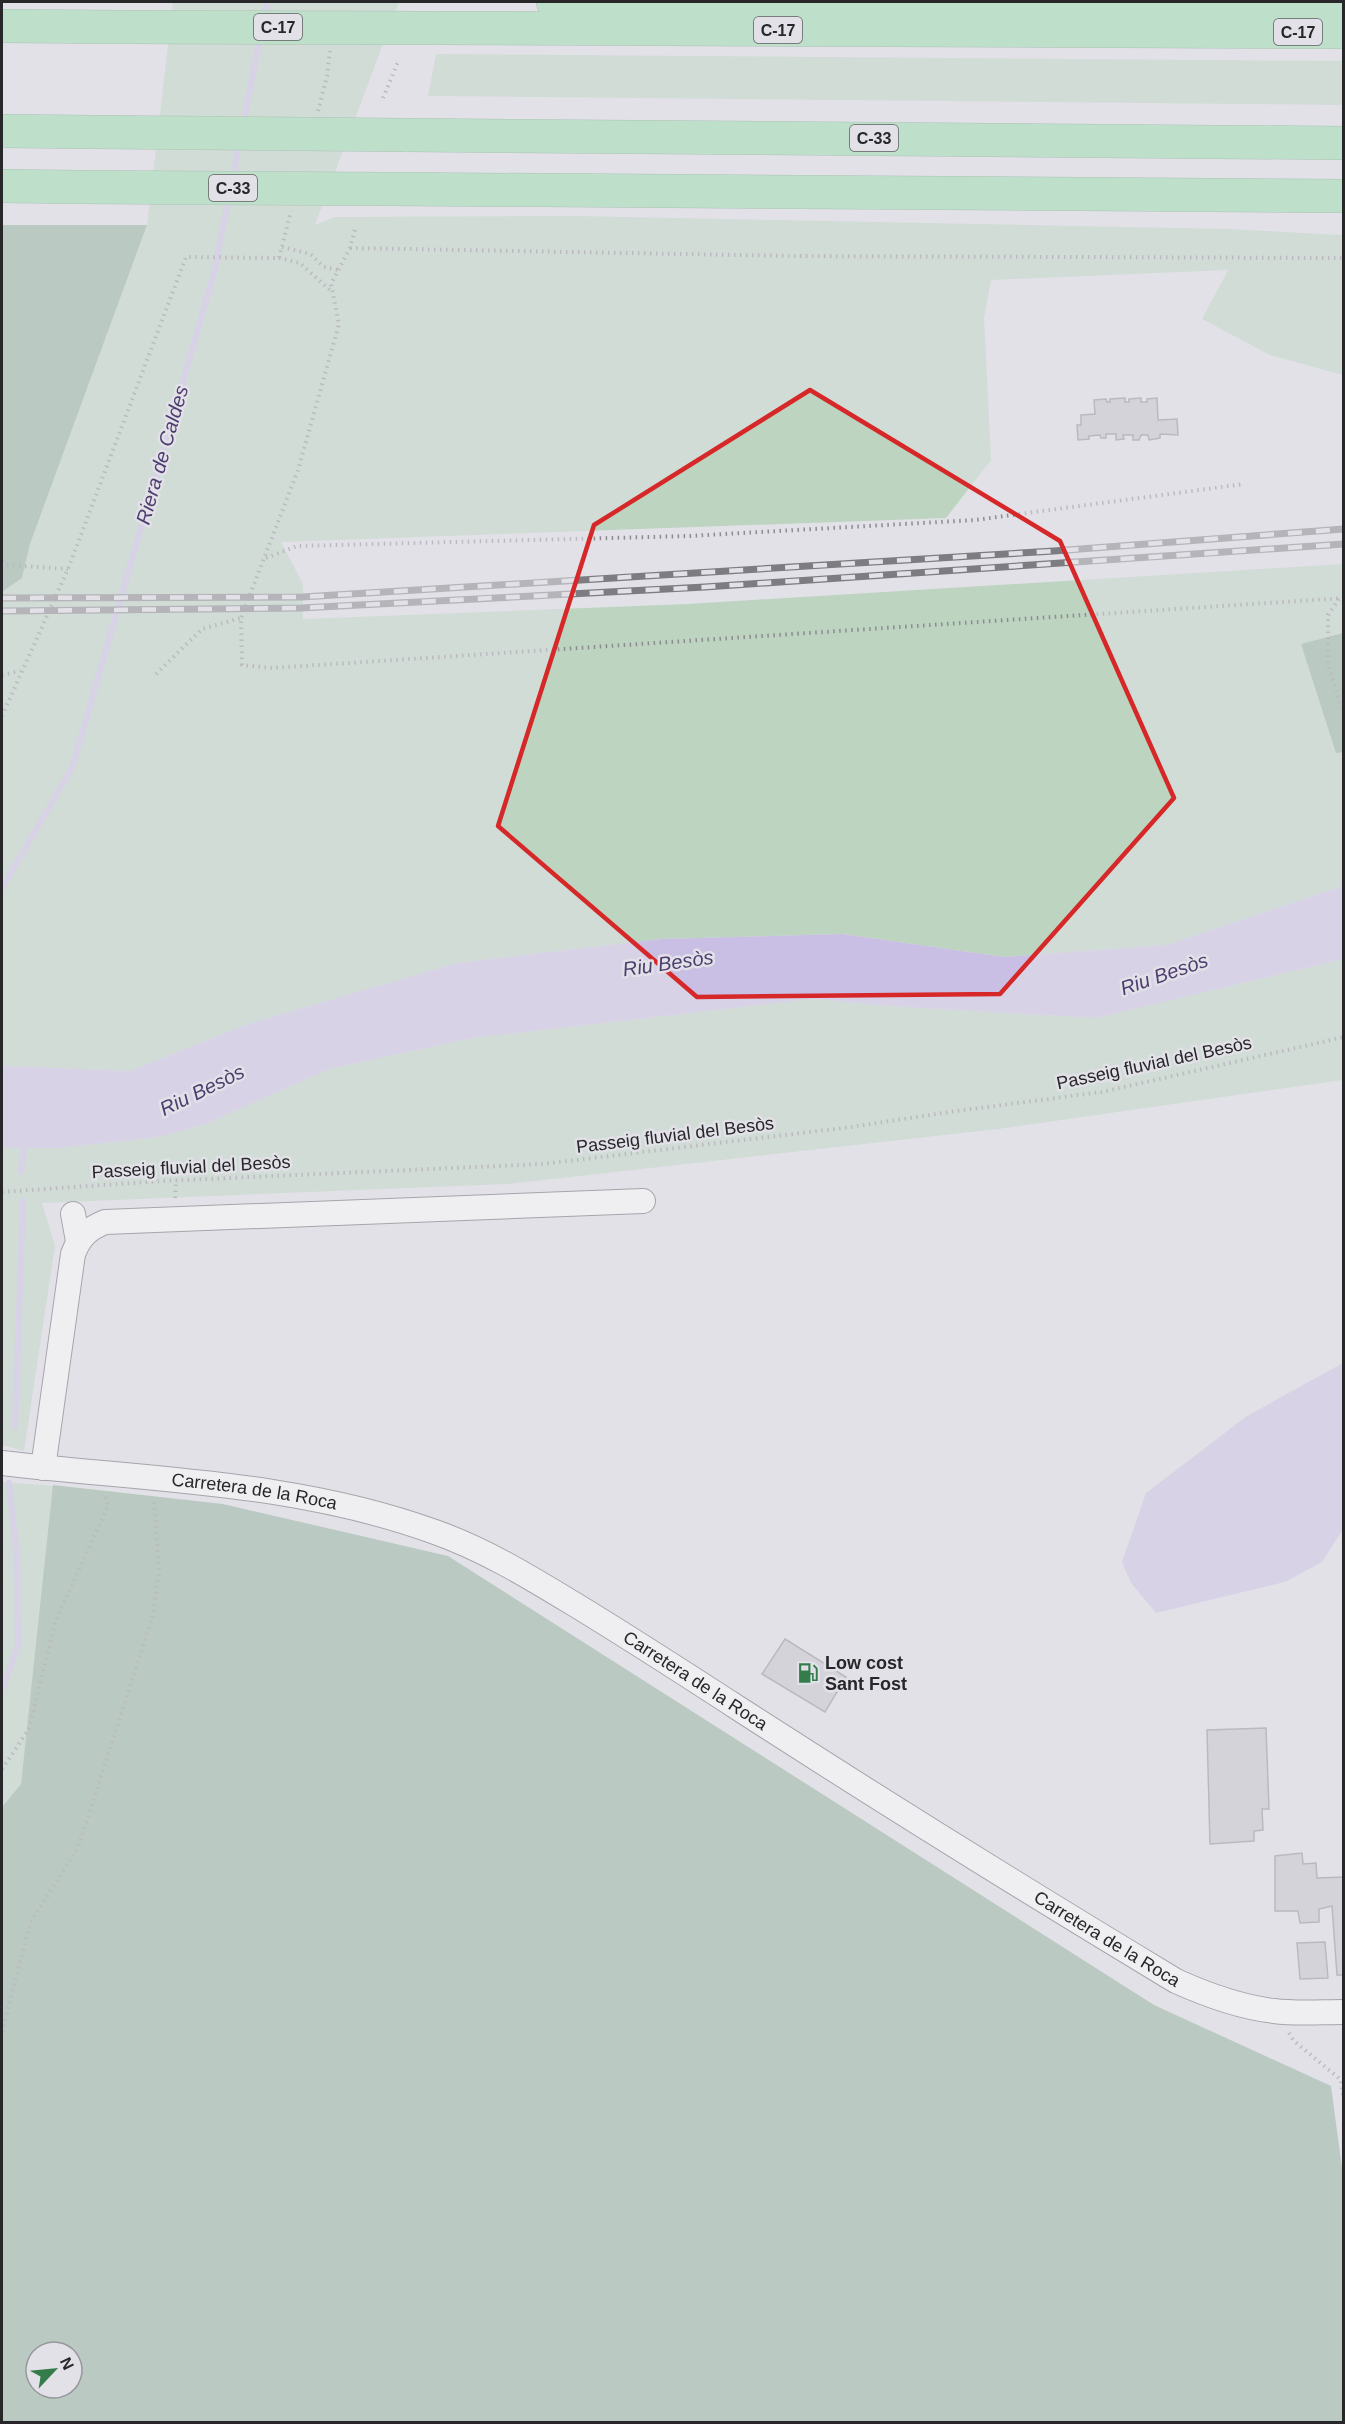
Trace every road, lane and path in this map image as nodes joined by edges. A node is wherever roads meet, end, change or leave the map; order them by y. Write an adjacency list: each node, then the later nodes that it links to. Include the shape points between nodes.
1 (553, 2): 2 (highway, C-17)
2 (1344, 6)
3 (2, 26): 4 (highway, C-17, bridge)
4 (1253, 32): 5 (highway, C-17); 6 (highway)
5 (1344, 32)
6 (1344, 43)
7 (330, 44): 10 (path, via 327,76)
8 (398, 62): 9 (path)
9 (383, 98)
10 (315, 122)
11 (2, 131): 12 (highway, C-33, bridge)
12 (1344, 143)
13 (2, 186): 14 (highway, C-33, bridge)
14 (1275, 196): 15 (highway, C-33); 17 (highway)
15 (1344, 196)
16 (294, 201): 19 (path)
17 (1344, 204)
18 (356, 230): 20 (path)
19 (282, 247): 21 (path); 23 (path, via 310,254 324,267)
20 (350, 248): 22 (path, via 793,256); 23 (path)
21 (279, 258): 24 (path, via 300,263); 28 (path, via 186,257)
22 (1344, 258)
23 (339, 270): 24 (path, via 332,284)
24 (333, 293): 26 (path, via 339,324 298,470)
25 (1244, 484): 26 (path, via 975,520 689,536 297,546)
26 (266, 558): 30 (path)
27 (2, 562): 28 (path)
28 (68, 569): 31 (path)
29 (1341, 598): 30 (path, via 272,668 242,665); 34 (path, via 1328,615 1328,665)
30 (241, 618): 32 (path, via 202,629)
31 (21, 671): 33 (path); 35 (path)
32 (156, 674)
33 (2, 675)
34 (1344, 714)
35 (2, 716)
36 (1344, 1037): 37 (path, Passeig fluvial del Besòs, via 1102,1092 543,1164)
37 (2, 1192)
38 (643, 1201): 40 (street, via 105,1222 91,1228)
39 (73, 1214): 40 (street)
40 (78, 1241): 42 (street, via 60,1338)
41 (2, 1463): 42 (street, Carretera de la Roca)
42 (43, 1468): 43 (street, Carretera de la Roca)
43 (97, 1472): 44 (street, Carretera de la Roca); 45 (path, via 108,1506 56,1620 29,1729)
44 (152, 1477): 46 (street, Carretera de la Roca, via 259,1489 355,1507 437,1532 477,1549 607,1624 940,1838 1176,1981 1230,2002); 48 (path, via 159,1569 153,1615 78,1848 30,1923)
45 (2, 1769)
46 (1275, 2012): 47 (street, Carretera de la Roca); 49 (path, via 1294,2041 1341,2080)
47 (1344, 2012)
48 (2, 2032)
49 (1344, 2102)

